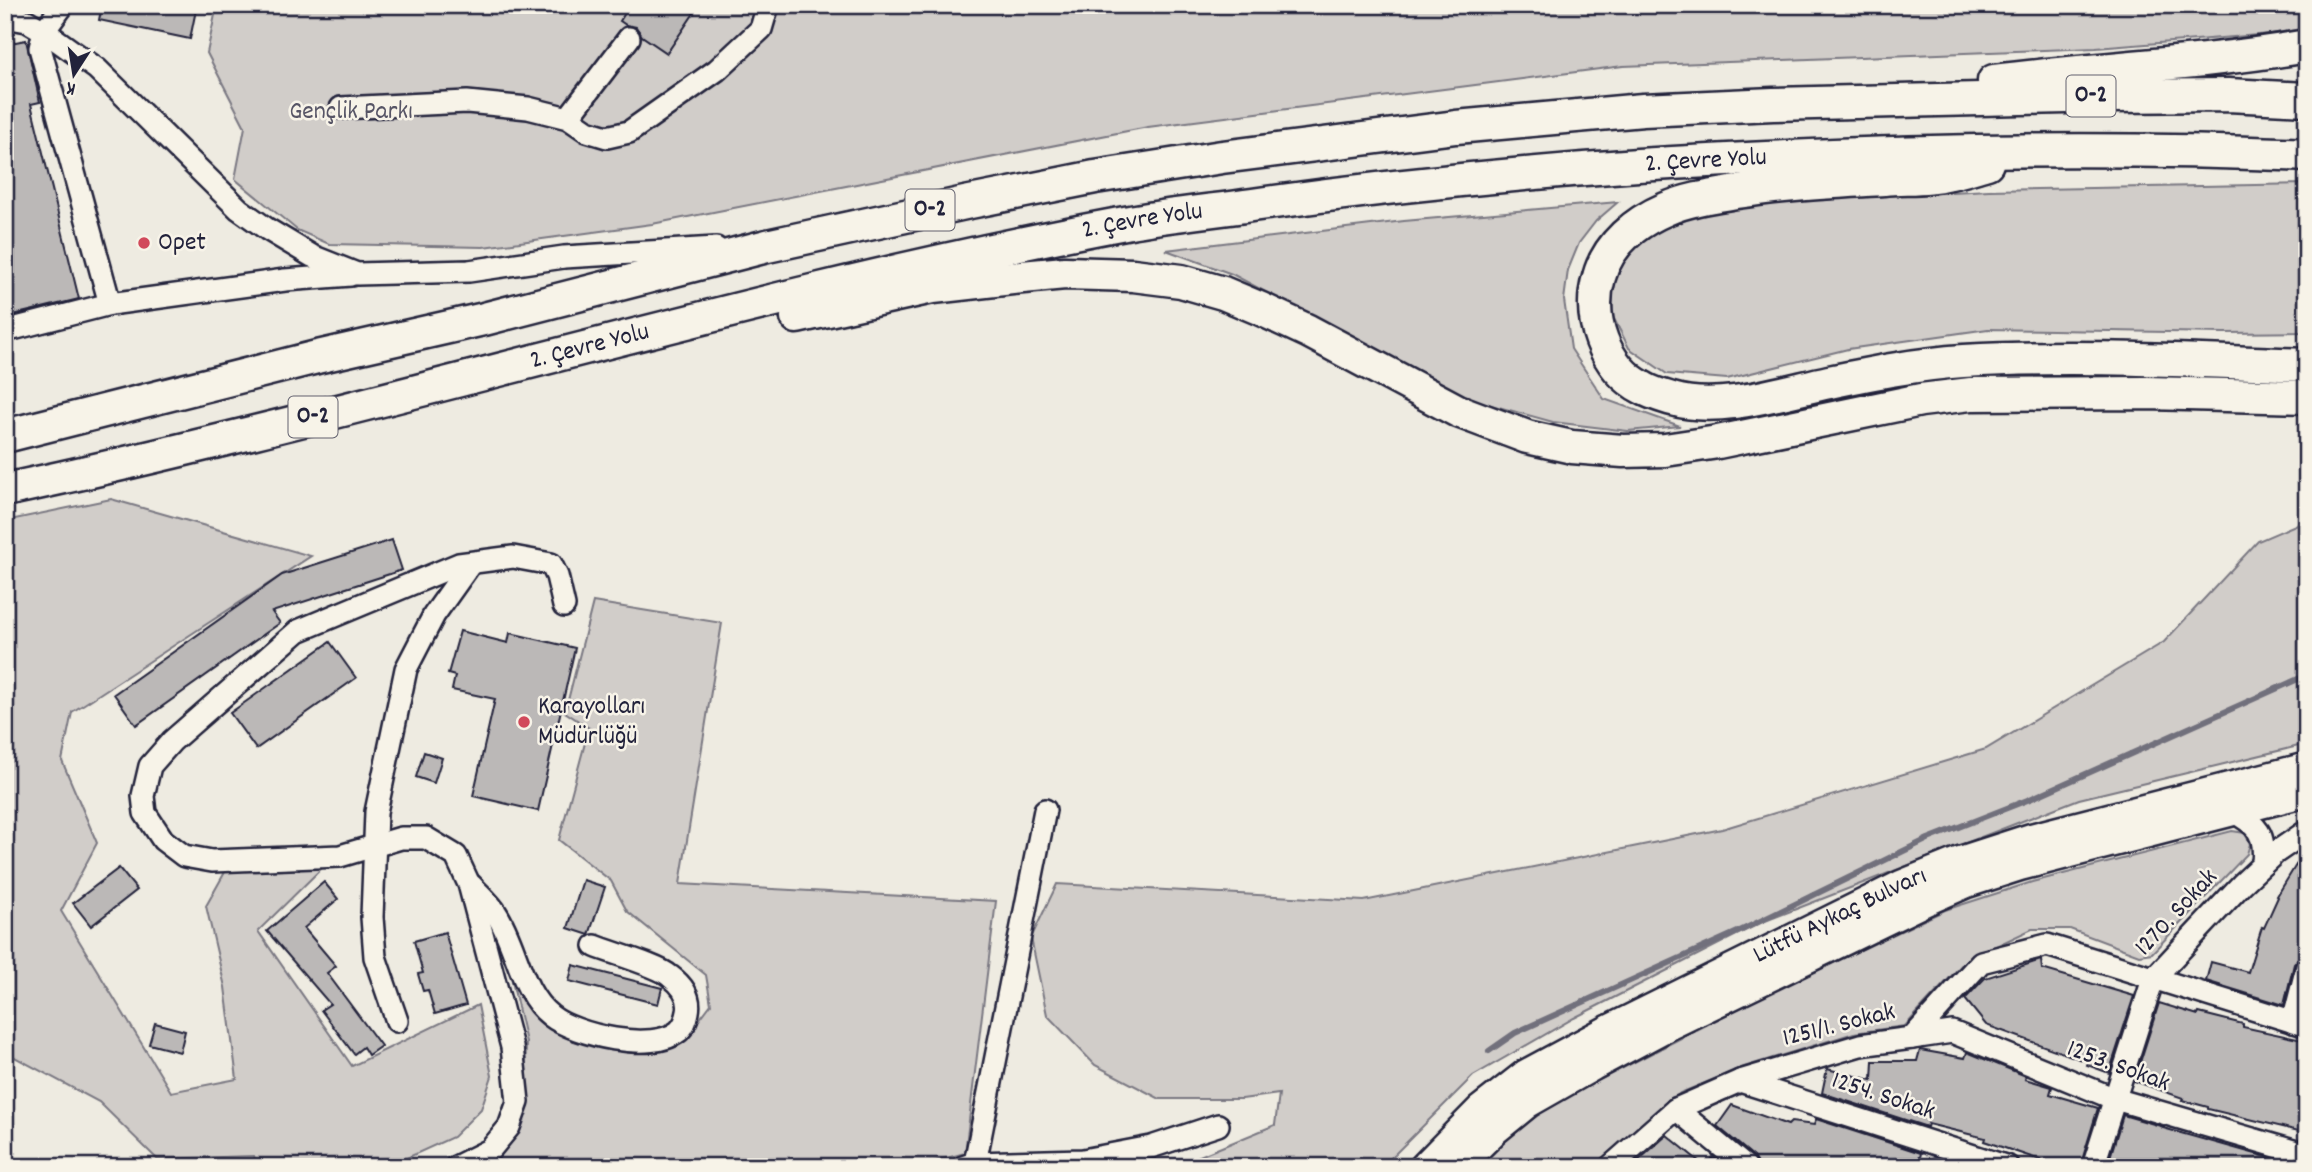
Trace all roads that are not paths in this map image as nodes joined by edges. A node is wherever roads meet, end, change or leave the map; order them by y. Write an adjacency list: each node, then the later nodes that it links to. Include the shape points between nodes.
1 (64, 5): 4 (street)
2 (768, 5): 10 (street, via 761,29 717,70 629,132 607,137)
3 (5, 17): 4 (street, via 27,21)
4 (44, 31): 14 (street, via 97,69 239,209 312,256); 15 (street, via 40,48)
5 (629, 38): 10 (street)
6 (2307, 46): 8 (highway, via 2062,72)
7 (2307, 99): 8 (highway, 2. Çevre Yolu / O-2, via 2228,95)
8 (1875, 102): 13 (highway, 2. Çevre Yolu / O-2, via 1643,110 1336,141 1096,177)
9 (341, 108): 10 (street, via 467,102)
10 (568, 118)
11 (2031, 150): 12 (highway, 2. Çevre Yolu / O-2); 17 (highway, 2. Çevre Yolu / O-2, via 1619,167 1300,198 1132,222 1020,244); 18 (highway, via 1943,175 1812,182 1706,197 1667,209 1623,235 1609,255 1595,297 1599,332 1618,369 1642,388 1675,400 1713,404 1960,361 2120,359)
12 (2307, 155)
13 (767, 246): 14 (street, via 564,257 469,271); 20 (highway, 2. Çevre Yolu / O-2)
14 (357, 274): 15 (street)
15 (110, 304): 16 (street)
16 (5, 331)
17 (620, 340): 19 (highway, via 664,342 731,332 933,287 1065,273 1133,275 1181,281 1223,293 1308,331 1458,411 1527,437 1572,447 1665,450 1971,394); 21 (highway, 2. Çevre Yolu / O-2)
18 (2307, 365)
19 (2307, 397)
20 (5, 436)
21 (5, 490)
22 (471, 563): 23 (street, via 513,557 551,564); 29 (street, via 434,615 406,669); 29 (street, via 298,631 172,741 150,766 143,796 145,813 163,840 184,856 212,861 340,856)
23 (564, 606)
24 (2307, 767): 45 (main road, Lütfü Aykaç Bulvarı, via 2031,838 1901,885 1526,1074 1480,1110)
25 (2307, 792): 27 (main road, Lütfü Aykaç Bulvarı)
26 (1045, 810): 43 (street)
27 (2232, 811): 30 (street, via 2258,829); 46 (main road, Lütfü Aykaç Bulvarı, via 2020,866 1893,916 1670,1025 1528,1103)
28 (2307, 831): 30 (street, 1270. Sokak)
29 (373, 846): 31 (street, via 401,838 426,838 456,856); 35 (street, via 375,957)
30 (2263, 864): 34 (street, 1270. Sokak)
31 (469, 884): 32 (street, via 496,913 538,1003 552,1017 620,1040 642,1042 678,1031 690,1003 683,988 668,974); 44 (street, via 512,1047 518,1102 509,1127 490,1150)
32 (595, 946)
33 (2307, 967): 36 (street)
34 (2153, 979): 36 (street, 1251/1. Sokak); 37 (street, 1251/1. Sokak, via 2047,945 1981,962); 39 (street, 1270. Sokak)
35 (397, 1021)
36 (2300, 1024)
37 (1912, 1038): 38 (street, 1251/1. Sokak, via 1860,1045); 39 (street, 1253. Sokak, via 1952,1032)
38 (1740, 1081): 40 (street, 1251/1. Sokak); 49 (street, 1254. Sokak)
39 (2115, 1099): 42 (street, 1253. Sokak); 50 (street, 1270. Sokak)
40 (1676, 1109): 47 (street, 1251/1. Sokak); 48 (street)
41 (1218, 1125): 43 (street, via 1151,1147 1083,1160)
42 (2307, 1156)
43 (969, 1165)
44 (456, 1167)
45 (1424, 1167)
46 (1457, 1167)
47 (1610, 1167)
48 (1746, 1167)
49 (2008, 1167)
50 (2093, 1167)

